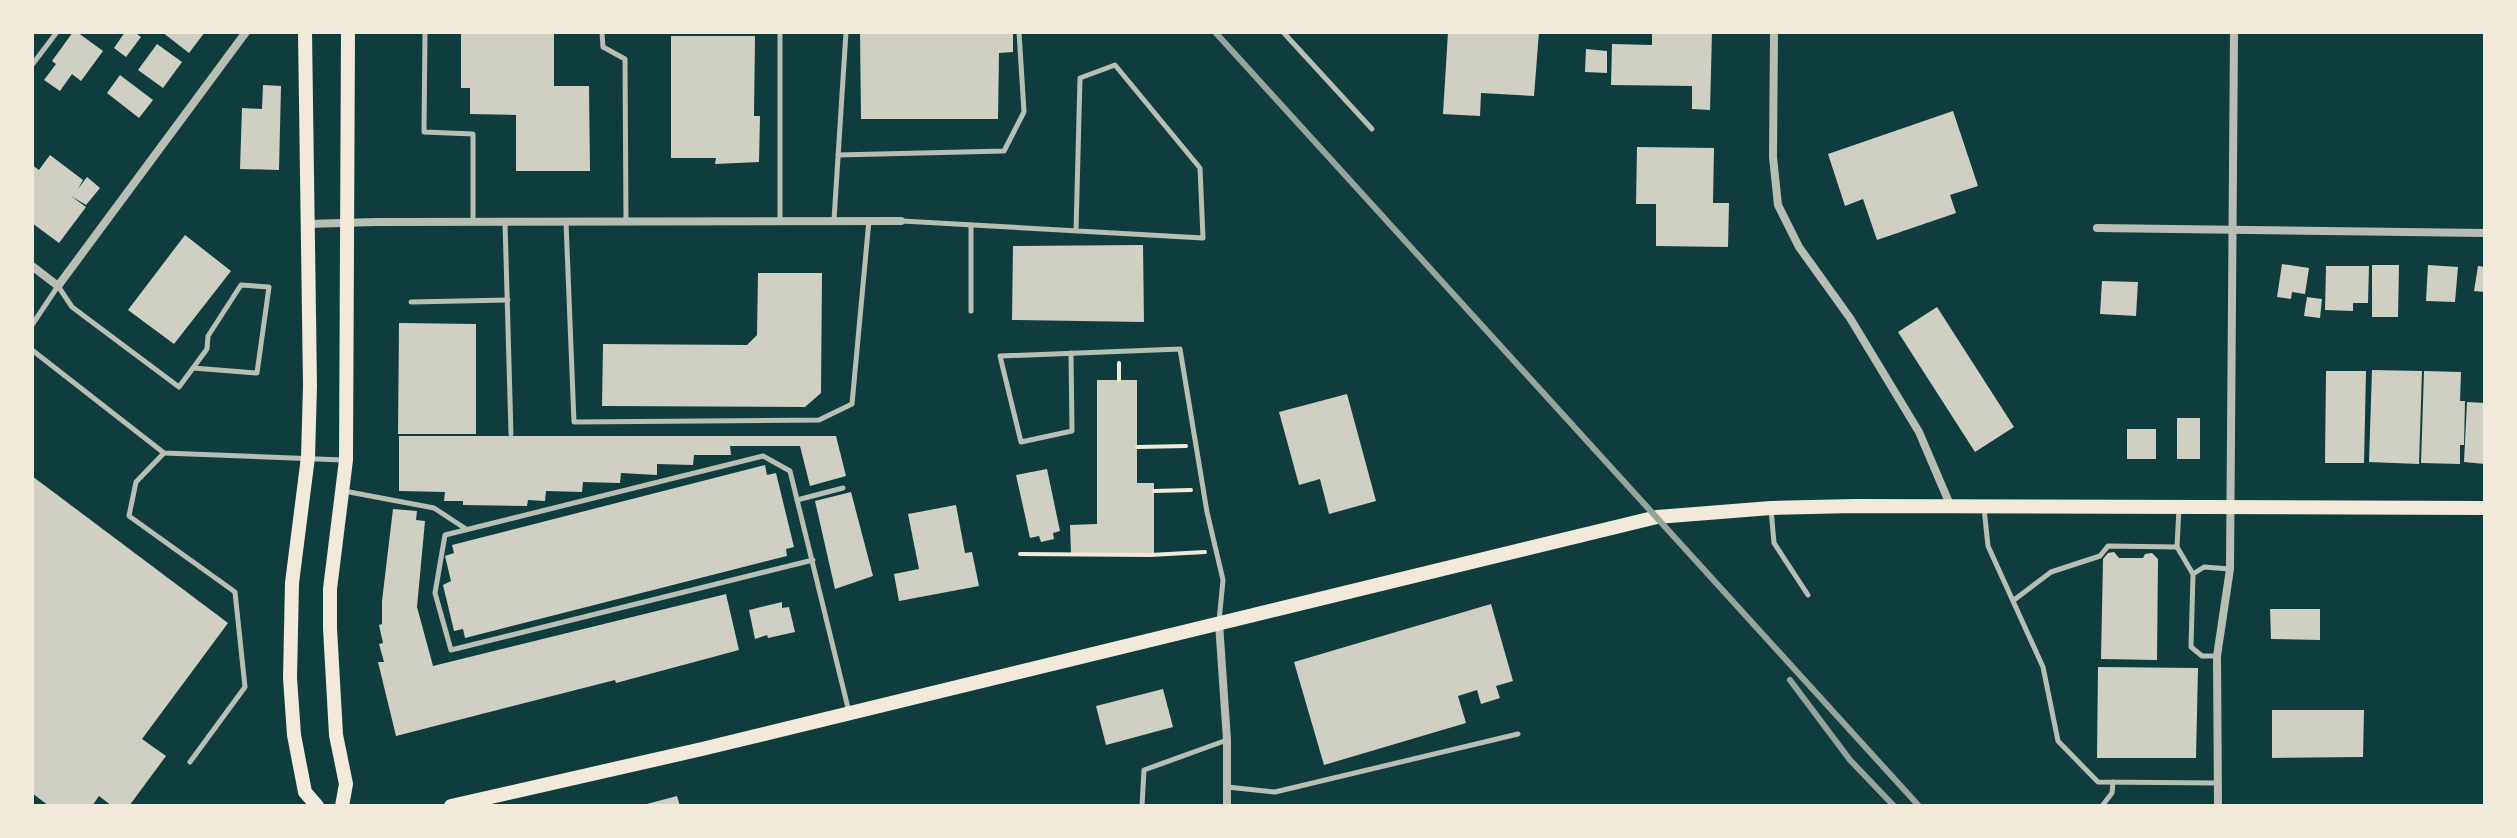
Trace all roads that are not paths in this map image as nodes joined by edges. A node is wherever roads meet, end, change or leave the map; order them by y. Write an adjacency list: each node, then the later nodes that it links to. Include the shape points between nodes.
1 (57, 32): 13 (lane)
2 (246, 32): 32 (street)
3 (305, 32): 25 (main road)
4 (348, 32): 24 (main road)
5 (425, 32): 19 (lane, via 424,132 473,134)
6 (602, 32): 22 (lane, via 603,47 625,59)
7 (780, 32): 16 (lane)
8 (846, 32): 15 (lane)
9 (1019, 32): 15 (lane, via 1024,112 1004,151)
10 (1283, 32): 14 (lane)
11 (1774, 32): 47 (street, via 1778,205 1799,247 1850,318 1919,432)
12 (2234, 32): 28 (street)
13 (32, 65)
14 (1372, 129)
15 (838, 155): 17 (lane)
16 (780, 220): 17 (street); 22 (street)
17 (834, 220): 18 (street)
18 (869, 220): 21 (lane, via 852,404 819,420 574,422); 23 (street)
19 (473, 221): 20 (street); 24 (street)
20 (505, 221): 21 (street); 33 (lane)
21 (566, 221): 22 (street)
22 (626, 221)
23 (901, 221): 26 (lane)
24 (348, 222): 25 (street); 43 (main road)
25 (306, 224): 42 (main road)
26 (971, 225): 29 (lane); 35 (lane)
27 (2097, 228): 28 (street)
28 (2232, 229): 30 (street); 50 (street)
29 (1076, 231): 29 (lane, via 1203,238 1200,168 1115,65 1080,78)
30 (2485, 233)
31 (32, 266): 32 (street)
32 (58, 286): 36 (lane); 39 (lane, via 72,307 179,387)
33 (508, 300): 34 (lane); 40 (lane)
34 (411, 302)
35 (971, 311)
36 (32, 325)
37 (32, 350): 41 (lane)
38 (1071, 353): 38 (lane, via 1072,431 1021,442 1000,356); 60 (lane, via 1180,349 1223,580)
39 (193, 368): 39 (lane, via 241,285 269,287 257,373)
40 (511, 434)
41 (164, 453): 42 (lane); 65 (lane, via 136,482 129,516 235,592 245,687)
42 (308, 457): 43 (lane); 69 (main road, via 292,583 290,678 305,792)
43 (346, 460): 45 (main road)
44 (843, 488): 46 (lane)
45 (343, 491): 53 (lane, via 434,508); 70 (main road, via 330,589 336,735 346,784)
46 (797, 500): 53 (lane, via 790,471 763,456); 55 (lane)
47 (1951, 507): 48 (main road); 51 (main road)
48 (1984, 507): 49 (main road); 59 (lane, via 1988,546)
49 (2179, 507): 50 (main road); 54 (lane)
50 (2230, 507): 52 (main road); 56 (street)
51 (1771, 508): 58 (lane, via 1774,543); 60 (main road, via 1657,517)
52 (2485, 508)
53 (467, 529): 55 (lane, via 445,535 435,593 451,650)
54 (2177, 547): 57 (lane); 59 (lane, via 2108,546 2100,556 2051,572)
55 (813, 560): 62 (lane)
56 (2230, 569): 57 (lane, via 2204,567); 61 (street)
57 (2193, 574): 61 (lane, via 2191,647 2202,656)
58 (1808, 595)
59 (2014, 600): 66 (lane, via 2043,667 2058,741 2098,782)
60 (1218, 622): 62 (main road); 64 (street)
61 (2217, 656): 67 (street)
62 (849, 713): 71 (main road)
63 (1518, 734): 68 (lane, via 1275,792)
64 (1227, 740): 68 (street); 72 (lane, via 1144,770)
65 (190, 762)
66 (2113, 782): 67 (lane); 74 (lane)
67 (2218, 783): 75 (street)
68 (1227, 787): 73 (street)
69 (317, 806)
70 (342, 806)
71 (451, 806)
72 (1142, 806)
73 (1227, 806)
74 (2102, 806)
75 (2218, 806)

